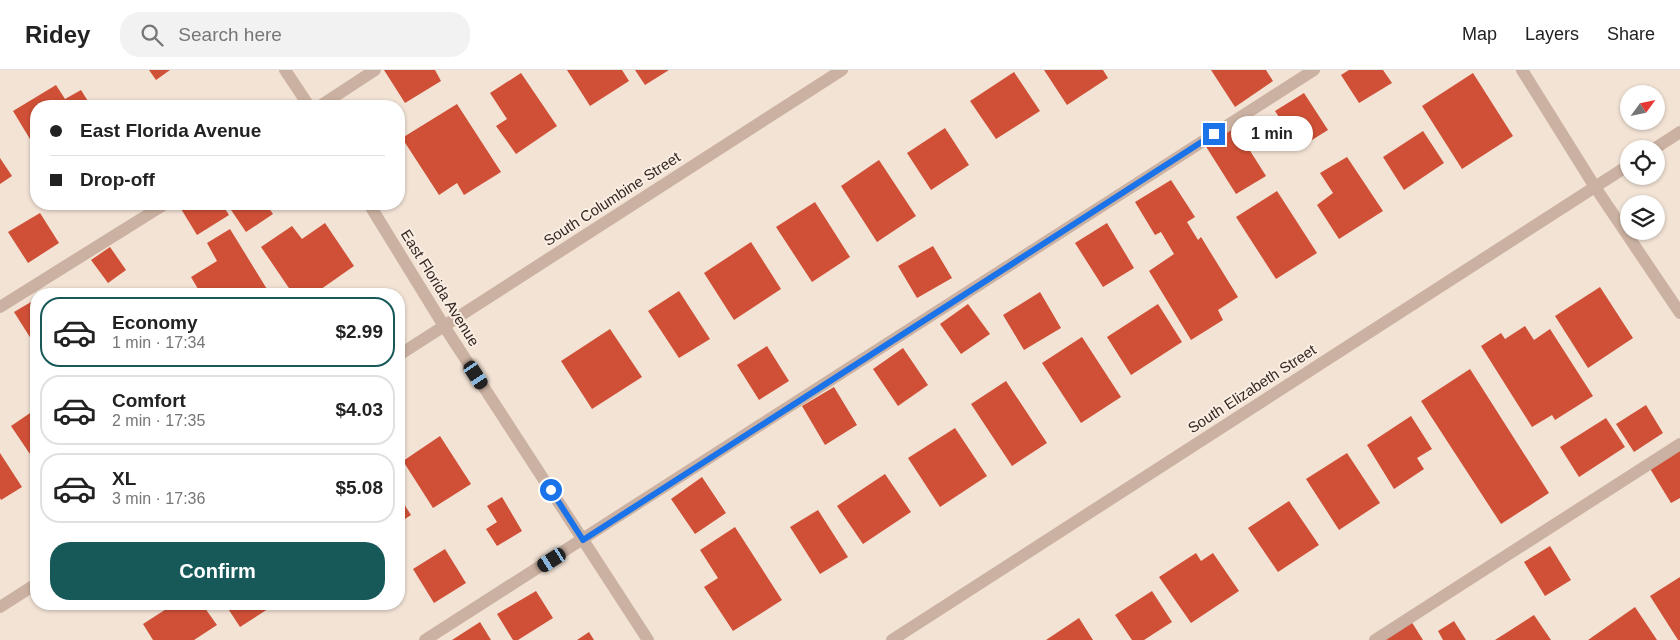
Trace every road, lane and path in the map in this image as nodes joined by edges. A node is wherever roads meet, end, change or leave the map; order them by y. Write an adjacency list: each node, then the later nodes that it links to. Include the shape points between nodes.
1 (285, 70): 6 (street)
2 (375, 70): 7 (street)
3 (842, 70): 18 (street, South Columbine Street)
4 (1314, 70): 21 (street)
5 (1522, 70): 11 (street)
6 (305, 100)
7 (329, 100)
8 (1680, 132): 9 (street)
9 (1665, 142)
10 (1620, 172): 11 (street, South Elizabeth Street)
11 (1595, 187): 17 (street); 26 (street, South Elizabeth Street)
12 (155, 210): 15 (street)
13 (373, 210): 18 (street, East Florida Avenue)
14 (30, 288): 16 (street)
15 (30, 288)
16 (0, 307)
17 (1680, 313)
18 (444, 326): 19 (street, South Columbine Street); 21 (street, East Florida Avenue)
19 (405, 351)
20 (1680, 444): 27 (street)
21 (583, 540): 24 (street); 25 (street, East Florida Avenue)
22 (30, 588): 23 (street)
23 (0, 607)
24 (425, 640)
25 (648, 640)
26 (892, 640)
27 (1375, 640)

